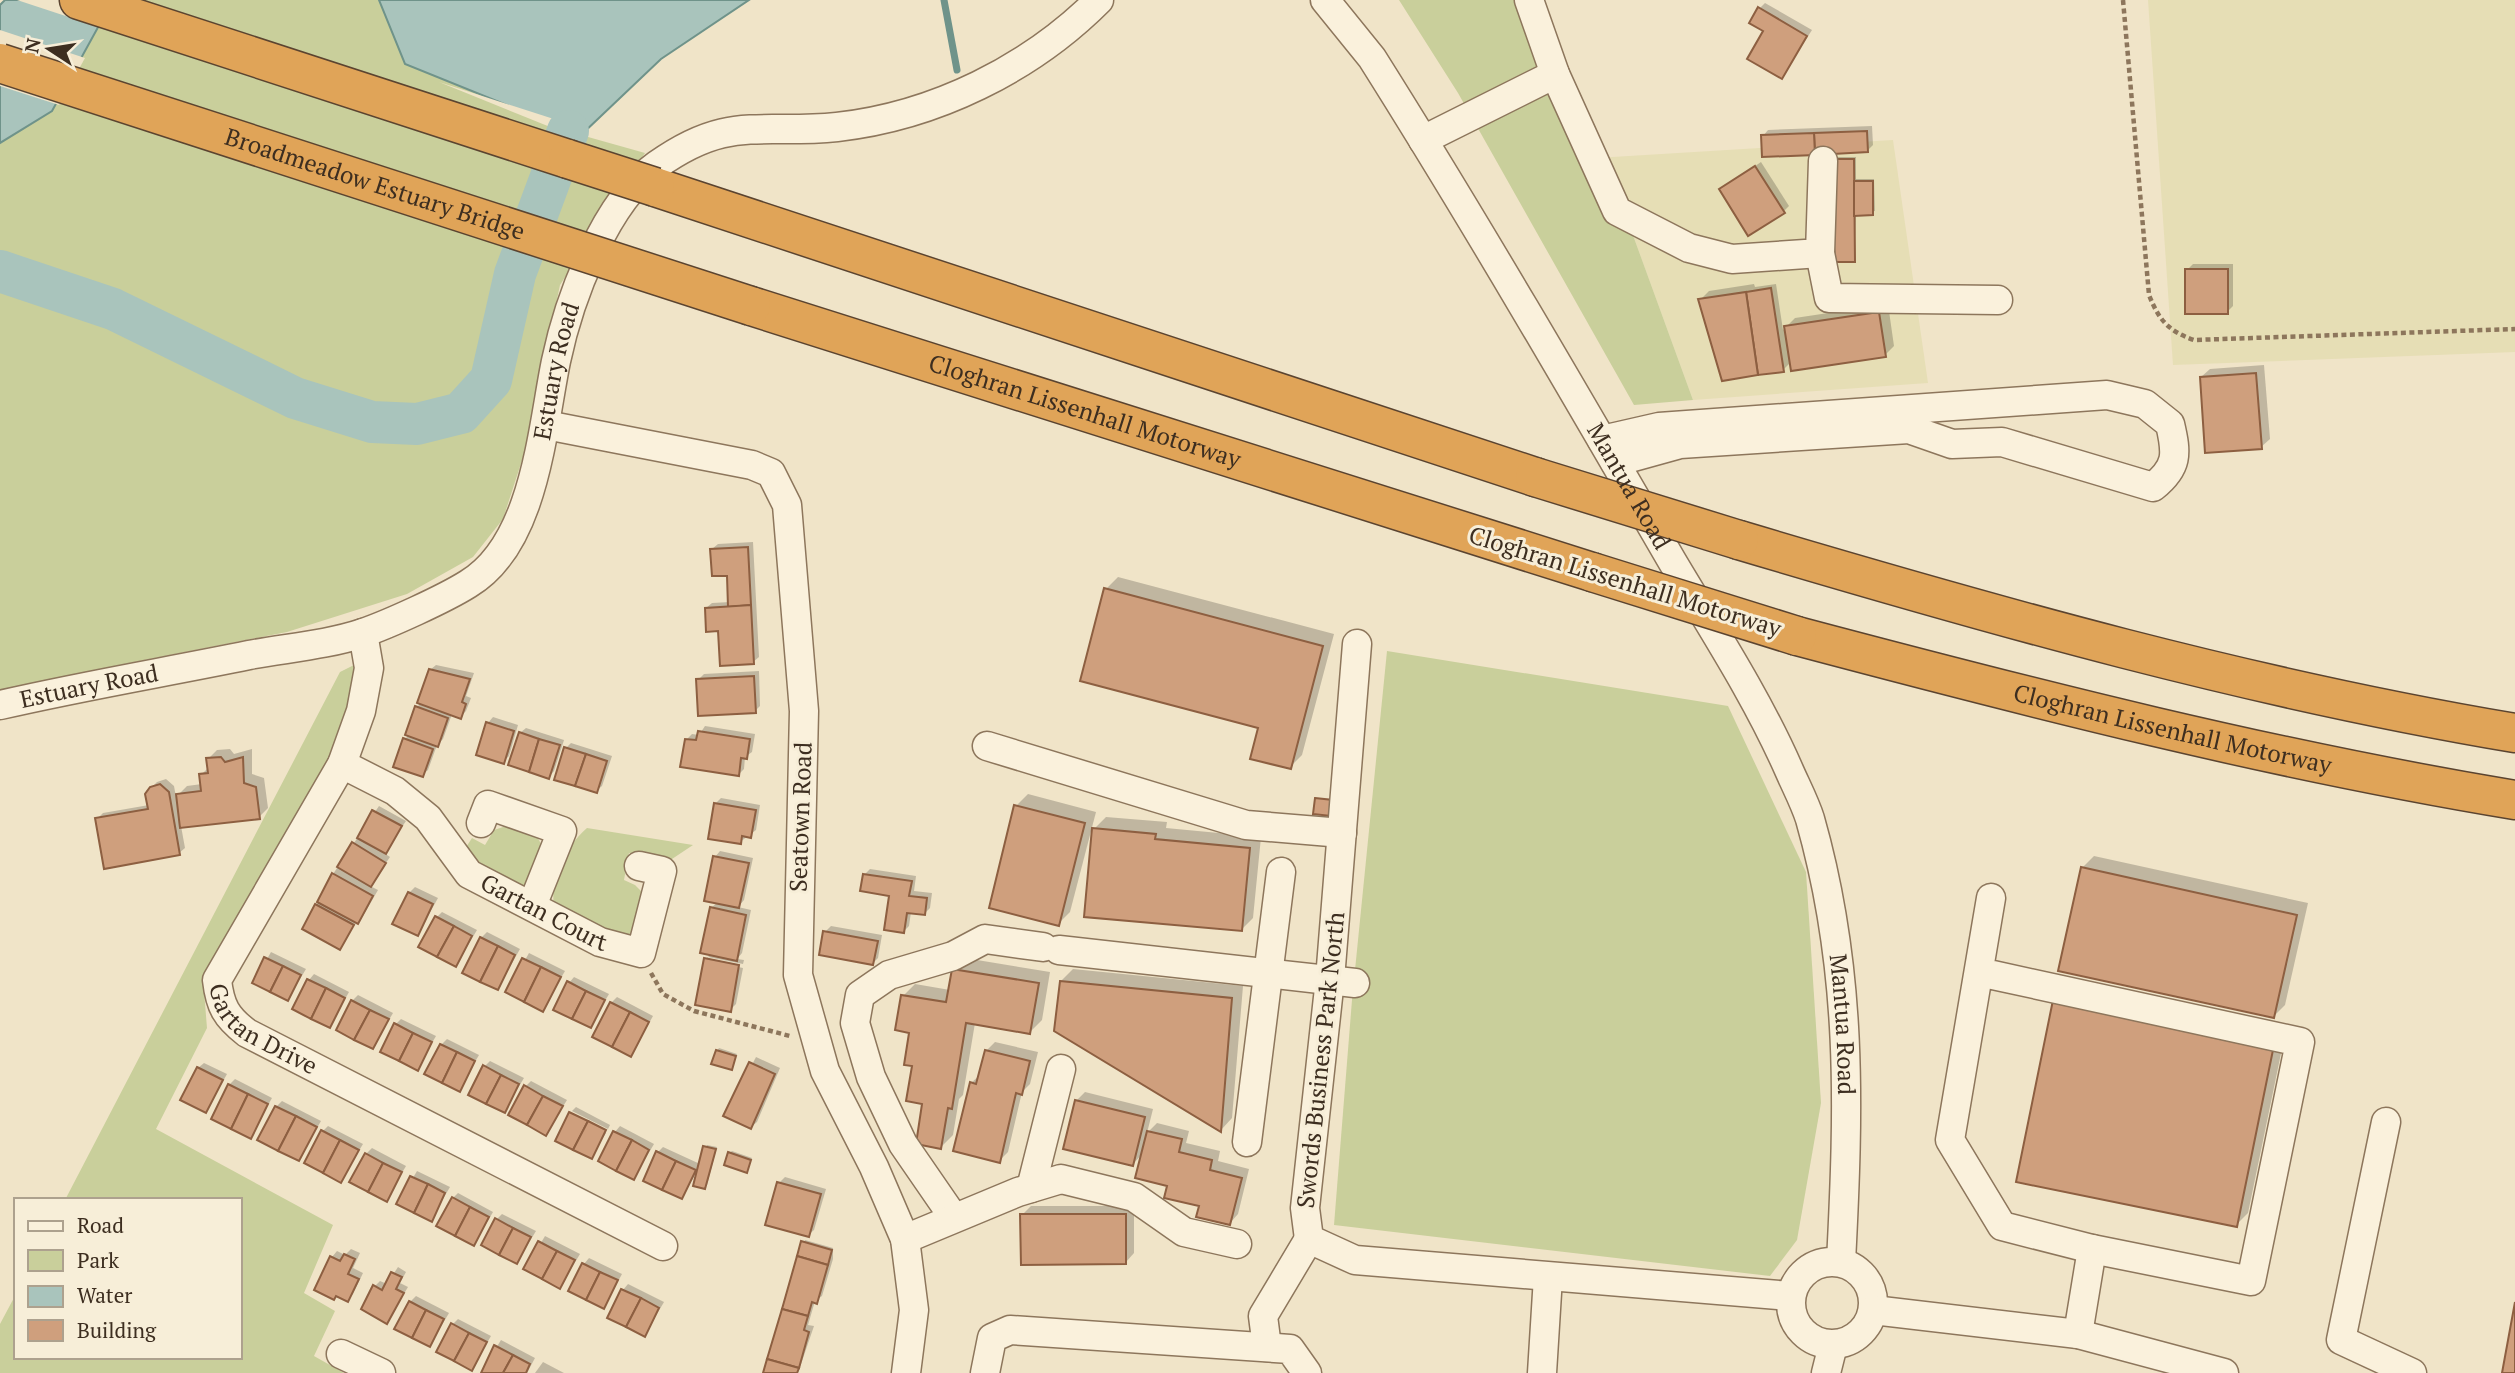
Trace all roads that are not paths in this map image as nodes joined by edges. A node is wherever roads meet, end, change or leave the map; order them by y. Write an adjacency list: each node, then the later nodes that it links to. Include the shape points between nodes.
1 (79, 0): 17 (highway, bridge, via 1739,540 1971,608 2194,666)
2 (1099, 0): 12 (street, Estuary Road, via 1066,33 960,96 838,127 760,126 722,131 686,145 636,180 612,216 571,309 557,357)
3 (1325, 0): 7 (street, Mantua Road, via 1372,58)
4 (1529, 0): 6 (street)
5 (0, 63): 11 (highway, Broadmeadow Estuary Bridge, bridge)
6 (1555, 74): 7 (street); 9 (street, via 1617,211 1689,248 1732,259)
7 (1423, 140): 13 (street, Mantua Road)
8 (1823, 161): 9 (street)
9 (1820, 253): 10 (street, via 1829,298)
10 (1998, 300)
11 (751, 306): 20 (highway, Cloghran Lissenhall Motorway, bridge, via 1797,636 1991,688 2371,777)
12 (546, 425): 14 (street, Estuary Road, via 520,518 496,558 470,583); 35 (street, Seatown Road, via 752,465 771,473 787,505 804,711 798,975 825,1071)
13 (1608, 451): 13 (street, via 1658,428 2107,395 2145,404 2170,424 2175,460 2168,476 2153,487 2002,442 1952,444 1909,429); 40 (street, Mantua Road, via 1773,733 1809,815 1841,961 1846,1024)
14 (363, 633): 16 (street, Estuary Road); 19 (street, Gartan Drive, via 369,667 361,711)
15 (1357, 645): 22 (street, Swords Business Park North)
16 (0, 705)
17 (2515, 733)
18 (987, 746): 22 (street, via 1246,825)
19 (342, 764): 26 (street, Gartan Court, via 395,790 428,818 469,874); 38 (street, Gartan Drive, via 217,981 227,1017 247,1033)
20 (2515, 800)
21 (481, 823): 26 (street, via 488,805 562,831)
22 (1342, 833): 29 (street, Swords Business Park North)
23 (639, 866): 26 (street, Gartan Court, via 662,871 641,953 600,942)
24 (1281, 872): 27 (street)
25 (1991, 898): 28 (street)
26 (532, 906)
27 (1268, 972): 29 (street); 32 (street); 34 (street, via 985,939 953,956 888,975 860,995 855,1023 871,1077 903,1144)
28 (1979, 972): 39 (street, via 1950,1140 2002,1226); 39 (street, via 2300,1042 2250,1281)
29 (1343, 981): 36 (street, Swords Business Park North, via 1305,1208)
30 (1061, 1069): 33 (street)
31 (2386, 1122): 48 (street, via 2341,1340)
32 (1247, 1142)
33 (1031, 1188): 34 (street); 37 (street, via 1061,1179 1134,1197 1184,1232)
34 (954, 1219): 35 (street)
35 (905, 1239): 50 (street, Seatown Road, via 914,1310)
36 (1309, 1239): 41 (street, Swords Business Park North, via 1355,1260); 46 (street, via 1263,1315)
37 (1237, 1244)
38 (663, 1246)
39 (2092, 1249): 44 (street)
40 (1841, 1262): 42 (street, via 1812,1267 1795,1284); 43 (street, via 1865,1277 1874,1299)
41 (1548, 1277): 42 (street, Swords Business Park North); 53 (street)
42 (1791, 1296): 45 (street, via 1794,1320 1801,1330)
43 (1873, 1310): 44 (street); 45 (street, via 1855,1338)
44 (2078, 1334): 55 (street)
45 (1833, 1345): 54 (street)
46 (1267, 1347): 51 (street, via 1010,1330 992,1338); 52 (street, via 1290,1349)
47 (341, 1354): 49 (street)
48 (2399, 1371)
49 (381, 1373)
50 (906, 1373)
51 (985, 1373)
52 (1307, 1373)
53 (1542, 1373)
54 (1826, 1373)
55 (2224, 1373)

